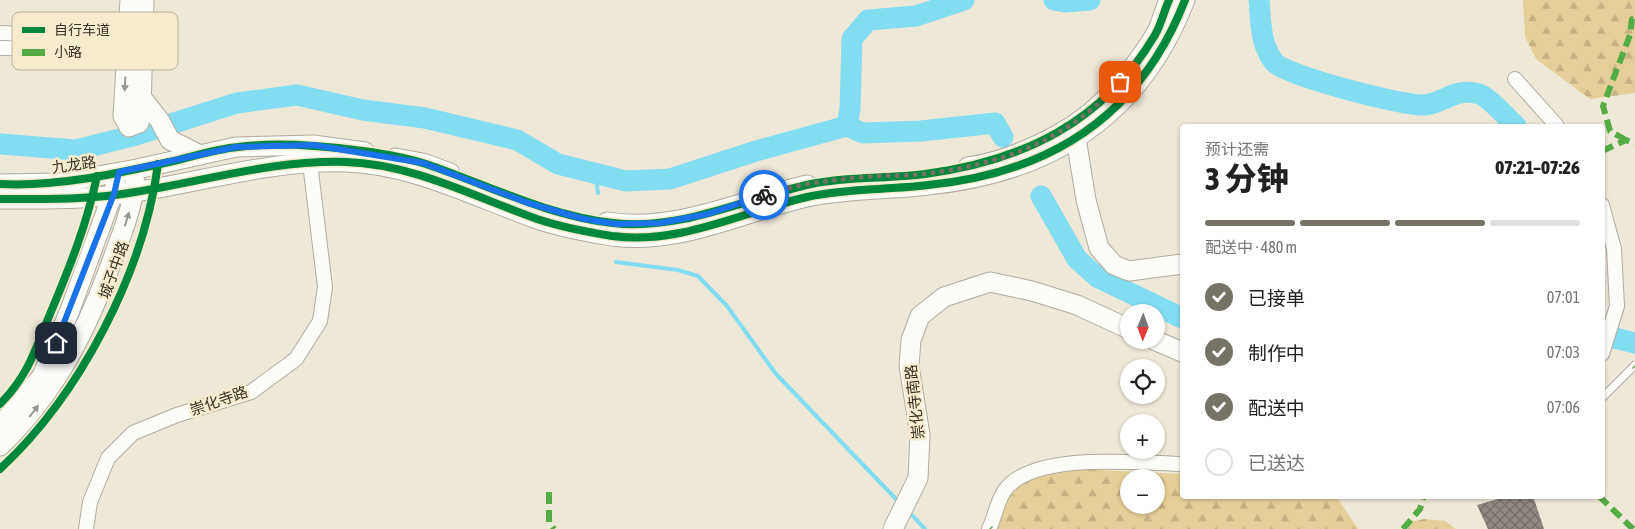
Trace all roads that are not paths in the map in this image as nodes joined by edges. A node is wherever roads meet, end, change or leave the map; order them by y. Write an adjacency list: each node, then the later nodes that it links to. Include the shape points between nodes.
1 (1169, 0): 9 (main road, 九龙路, via 1155,34 1100,104 1068,128 1025,150 976,166 816,183 775,192 708,214 660,223 617,224 584,219 528,203 423,163 374,154 313,145 236,147)
2 (1184, 0): 8 (main road, 九龙路, via 1172,31 1152,66 1130,93)
3 (126, 70): 6 (main road, one-way to 6, via 124,116 129,127 139,123)
4 (143, 70): 6 (main road)
5 (1515, 79): 7 (street)
6 (142, 98): 9 (main road, via 170,140)
7 (1555, 124)
8 (1076, 138): 10 (main road, 九龙路, via 1048,154 983,176 928,186 833,192 708,227 649,238 574,230 395,169 348,162); 17 (main road, via 1086,200 1099,248 1114,264 1129,271)
9 (200, 155): 11 (main road, 九龙路)
10 (310, 163): 13 (main road, 九龙路, via 232,172); 27 (street, 崇化寺路, via 325,287 320,320 296,359 251,392 177,415 133,433 108,458 90,502)
11 (128, 170): 12 (main road, 九龙路, via 59,183); 13 (main road, 城子中路); 14 (main road, 城子中路)
12 (0, 184)
13 (134, 193): 14 (main road, 九龙路); 25 (main road, 城子中路, one-way to 13, via 25,423 72,353 100,296)
14 (114, 194): 15 (main road, 九龙路, via 61,199); 24 (main road, 城子中路, via 42,376)
15 (0, 199)
16 (1605, 216): 19 (street, via 1614,249 1617,306)
17 (1180, 264)
18 (1120, 325): 28 (main road, 崇化寺南路, via 1077,305 990,282 944,297 920,316 911,340 909,366 920,435 918,478)
19 (1605, 344)
20 (1165, 345): 21 (main road)
21 (1180, 351)
22 (1635, 365): 23 (lane)
23 (1605, 395)
24 (0, 426)
25 (0, 446)
26 (1180, 464): 29 (street, via 1083,461 1029,471 1005,490)
27 (86, 529)
28 (893, 529)
29 (989, 529)

